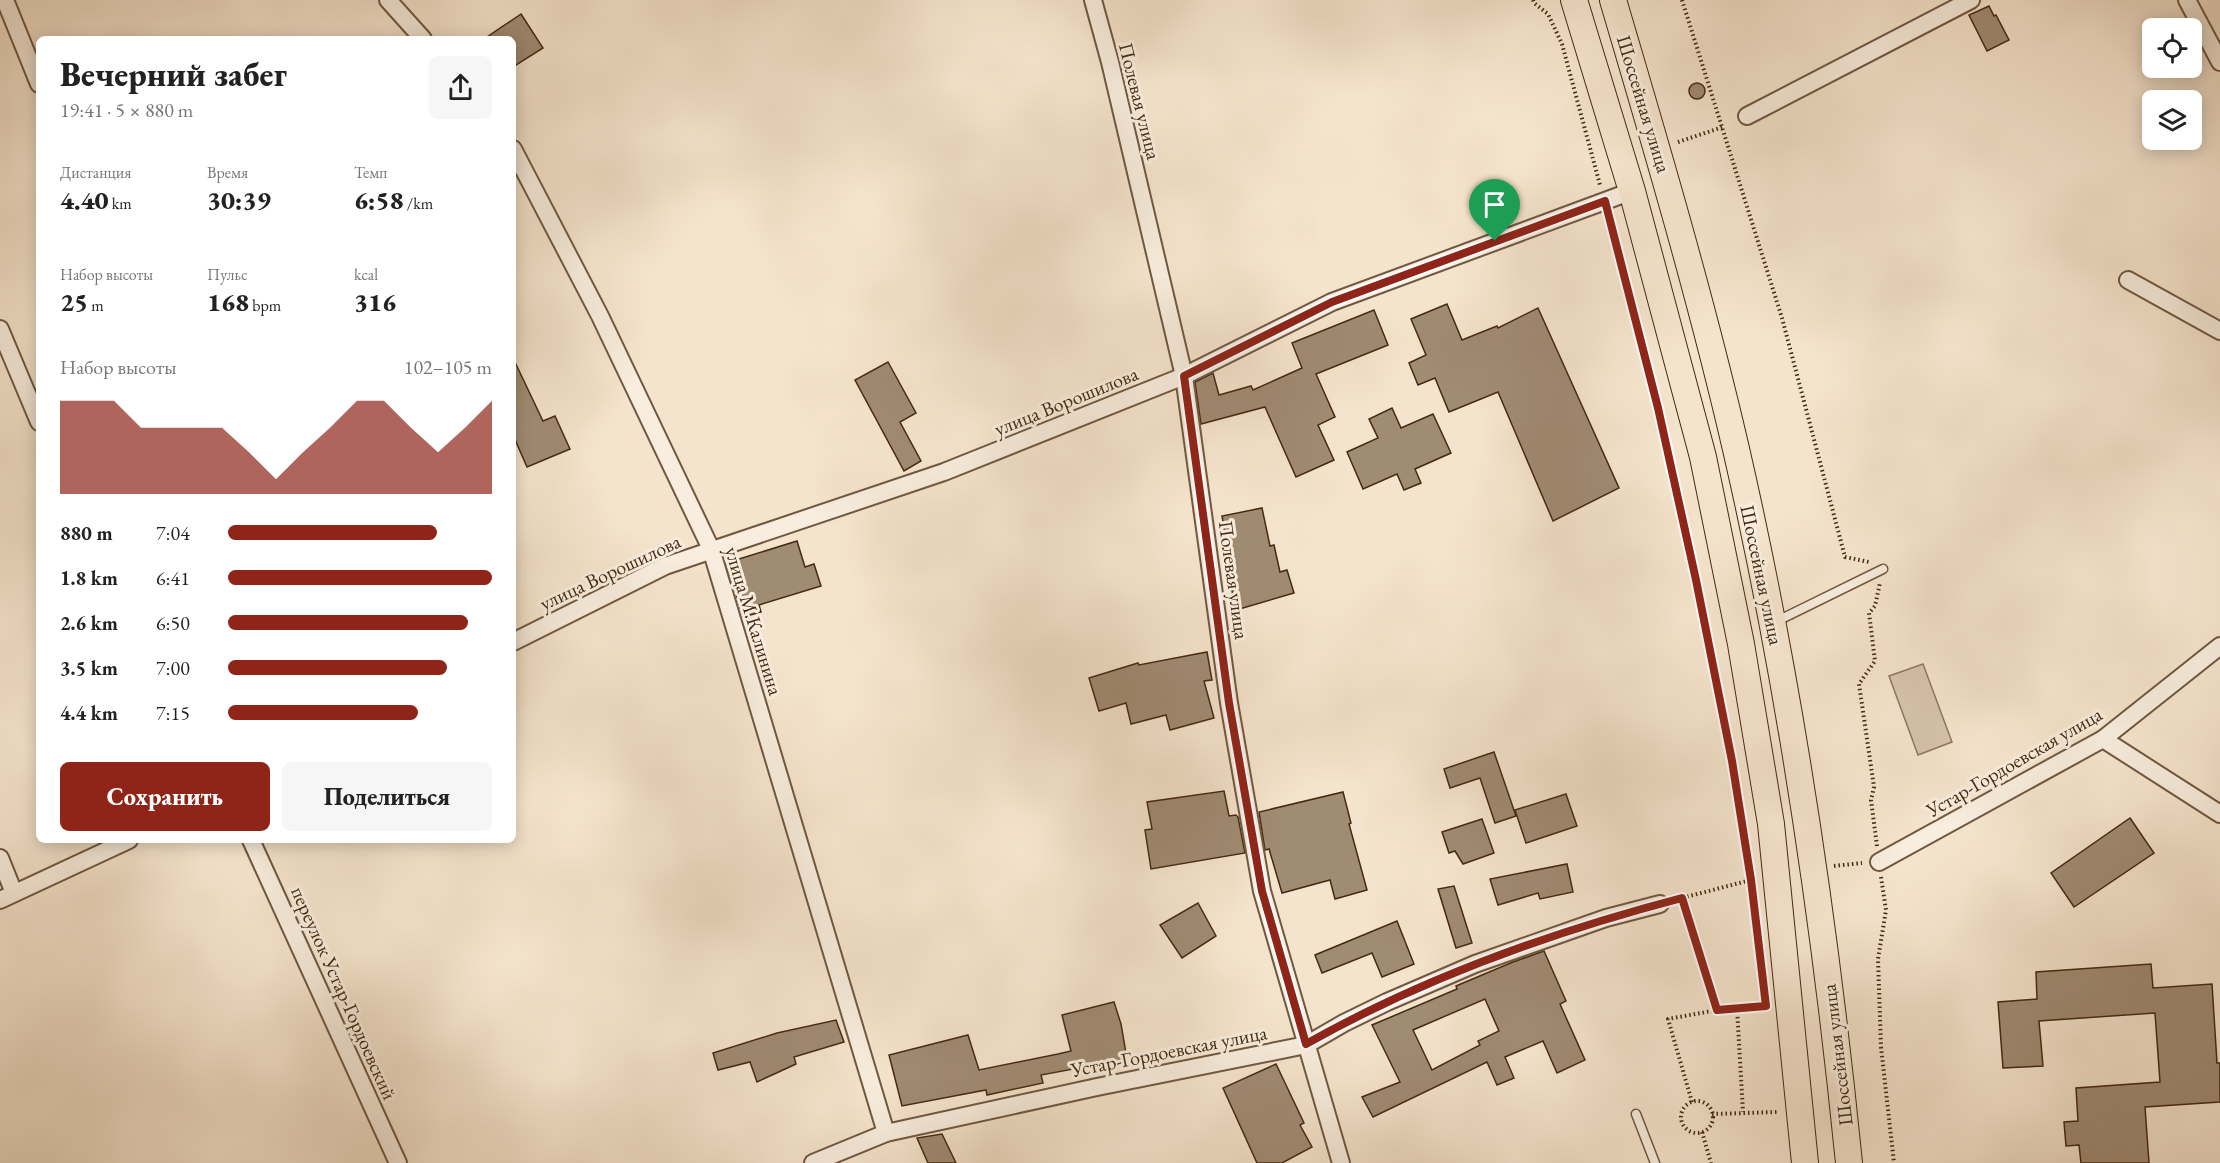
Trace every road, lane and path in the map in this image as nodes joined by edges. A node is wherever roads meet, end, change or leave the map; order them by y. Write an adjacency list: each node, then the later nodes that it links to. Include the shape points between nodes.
1 (5, 0): 12 (street)
2 (388, 0): 10 (street)
3 (1093, 0): 22 (street, Полевая улица)
4 (1533, 0): 18 (path, via 1548,14 1562,44)
5 (1574, 0): 17 (main road, Шоссейная улица)
6 (1613, 0): 26 (main road, Шоссейная улица, via 1663,167 1736,449)
7 (1682, 0): 14 (path)
8 (1971, 0): 13 (street)
9 (2187, 0): 11 (street)
10 (420, 36)
11 (2220, 62)
12 (36, 77)
13 (1747, 116)
14 (1724, 127): 15 (path); 25 (path, via 1782,318 1845,557 1882,561)
15 (1678, 142)
16 (516, 155): 24 (street, улица М.Калинина, via 600,316)
17 (1632, 191): 18 (street, улица Ворошилова); 57 (main road, Шоссейная улица, via 1703,457 1741,644 1771,824)
18 (1605, 201): 22 (street, улица Ворошилова, via 1332,302); 36 (path, via 1691,557 1732,761)
19 (2128, 280): 21 (street)
20 (0, 329): 23 (street)
21 (2220, 331)
22 (1184, 376): 24 (street, улица Ворошилова, via 944,472); 44 (street, Полевая улица, via 1229,703 1262,891)
23 (36, 415)
24 (711, 549): 27 (street, улица Ворошилова, via 665,566); 50 (street, улица М.Калинина)
25 (1883, 568): 26 (lane); 34 (path, via 1885,574 1869,613 1875,661 1859,684 1874,787 1871,800)
26 (1772, 623): 58 (main road, Шоссейная улица, via 1816,877)
27 (516, 640)
28 (2220, 645): 29 (street, Устар-Гордоевская улица)
29 (2103, 739): 30 (street); 34 (street, Устар-Гордоевская улица)
30 (2220, 814)
31 (123, 843): 37 (street)
32 (252, 843): 52 (street, переулок Устар-Гордоевский)
33 (0, 858): 37 (street)
34 (1879, 862): 35 (path); 59 (path, via 1886,910 1878,959 1881,1047)
35 (1833, 866)
36 (1751, 880): 38 (path); 40 (path)
37 (7, 897)
38 (1682, 898): 39 (path); 42 (path)
39 (1660, 904): 44 (street, Устар-Гордоевская улица, via 1606,918 1475,964 1387,1002)
40 (1758, 937)
41 (1737, 1008): 42 (path); 43 (path, via 1766,1006); 47 (path)
42 (1717, 1010): 45 (path, via 1668,1019)
43 (1768, 1017)
44 (1306, 1044): 50 (street, Устар-Гордоевская улица); 54 (street, Полевая улица)
45 (1692, 1102): 48 (path, via 1707,1105); 51 (path, via 1683,1109 1682,1121 1690,1131)
46 (1636, 1113): 55 (lane)
47 (1743, 1113): 48 (path); 49 (path, via 1779,1112)
48 (1712, 1114): 51 (path, via 1712,1123)
49 (1780, 1122)
50 (886, 1132): 53 (street, Устар-Гордоевская улица)
51 (1702, 1132): 56 (path)
52 (398, 1163)
53 (813, 1163)
54 (1341, 1163)
55 (1655, 1163)
56 (1711, 1163)
57 (1805, 1163)
58 (1849, 1163)
59 (1894, 1163)

